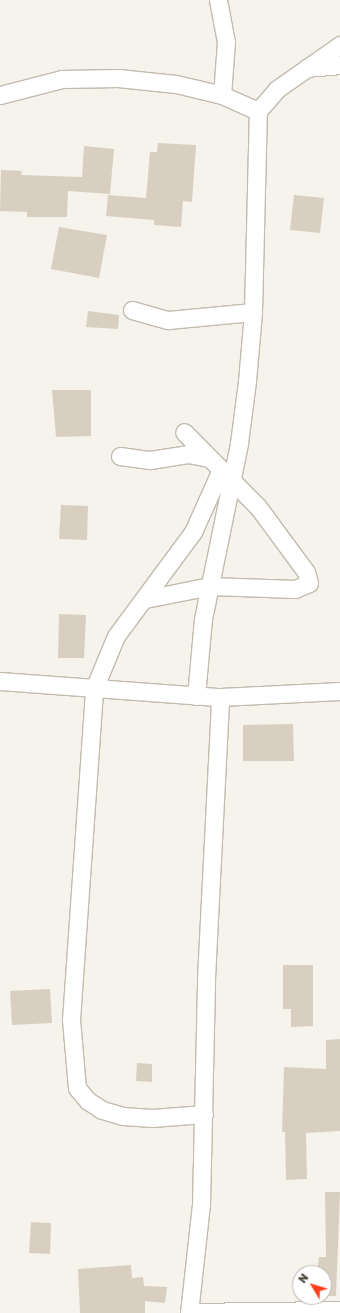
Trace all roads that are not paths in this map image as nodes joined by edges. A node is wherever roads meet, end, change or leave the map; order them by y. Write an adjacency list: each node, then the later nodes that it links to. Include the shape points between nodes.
1 (218, 0): 6 (street, via 226,42)
2 (340, 45): 4 (street)
3 (340, 65): 4 (street)
4 (305, 68): 7 (street, via 277,89)
5 (0, 95): 6 (street, via 62,79 94,77 176,84)
6 (222, 95): 7 (street)
7 (258, 111): 9 (street)
8 (132, 310): 9 (street, via 168,320)
9 (253, 312): 13 (street, via 248,381)
10 (184, 432): 12 (street)
11 (120, 456): 12 (street, via 150,460 188,454)
12 (209, 458): 13 (street)
13 (226, 478): 14 (street); 14 (street, via 268,519 306,572 309,583 295,589); 15 (street)
14 (210, 586): 15 (street); 19 (street)
15 (144, 599): 17 (street, via 116,636)
16 (0, 681): 17 (street)
17 (94, 689): 19 (street); 21 (street, via 71,1020 77,1088 102,1110 123,1116 152,1118)
18 (340, 691): 20 (street)
19 (196, 696): 20 (street)
20 (220, 697): 21 (street, via 206,978)
21 (204, 1114): 23 (street, via 200,1204)
22 (340, 1310): 23 (street)
23 (189, 1312)

